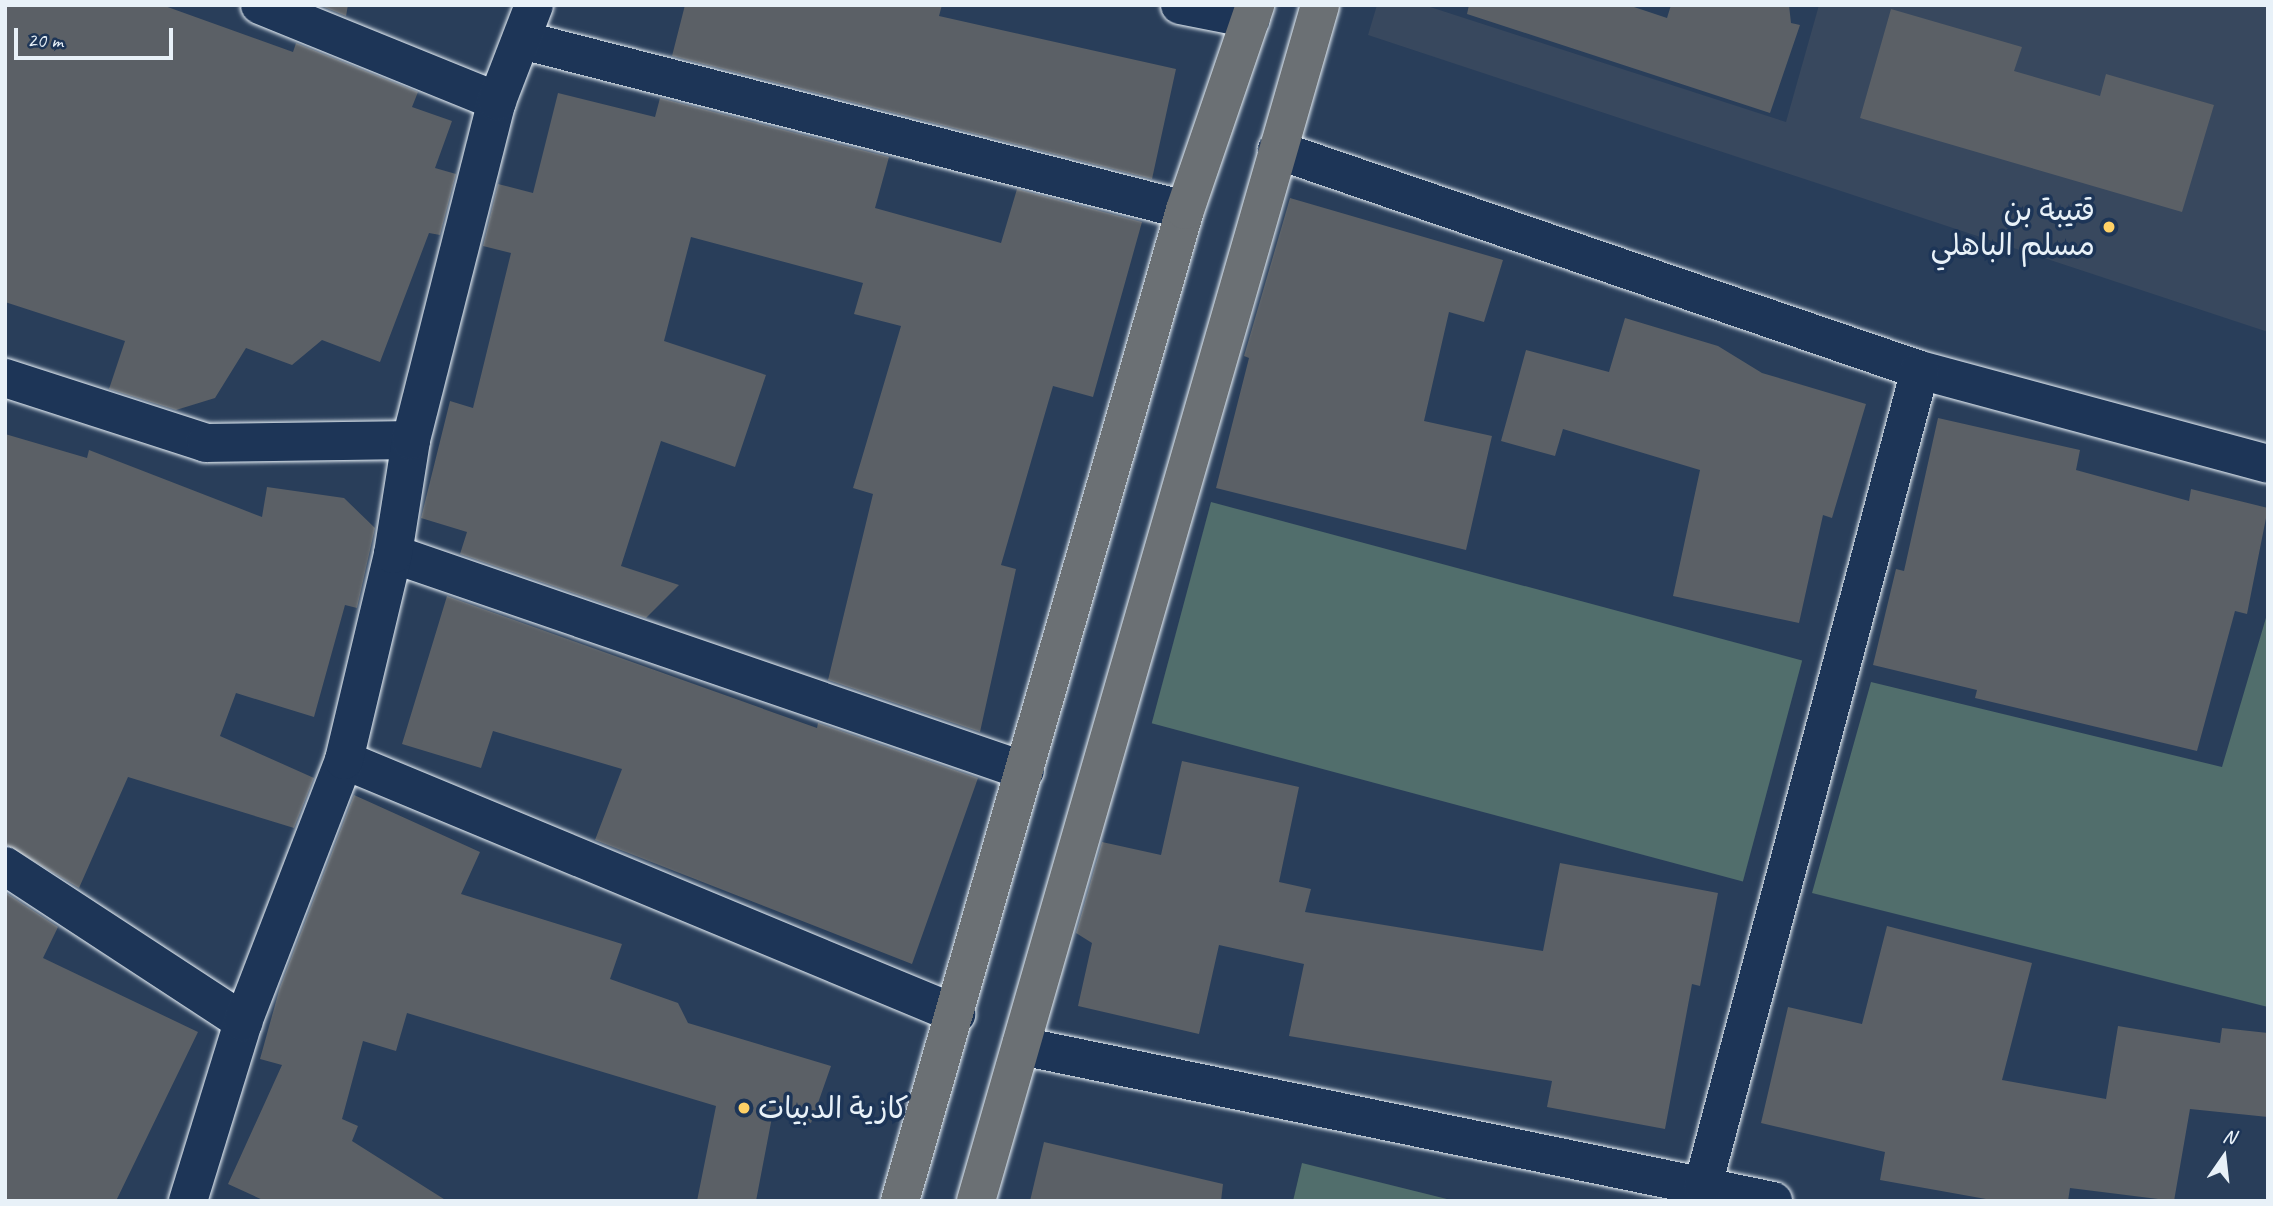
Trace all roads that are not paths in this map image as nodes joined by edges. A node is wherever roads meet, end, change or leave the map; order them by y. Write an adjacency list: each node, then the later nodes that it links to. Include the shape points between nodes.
1 (260, 5): 6 (street)
2 (1180, 5): 4 (street)
3 (1320, 5): 7 (main road)
4 (1253, 12): 8 (main road)
5 (528, 23): 6 (street); 8 (street)
6 (497, 101): 11 (street)
7 (1277, 150): 9 (street); 19 (main road)
8 (1185, 210): 15 (main road)
9 (1920, 370): 12 (street); 20 (street)
10 (5, 378): 11 (street, via 206,443)
11 (411, 440): 13 (street)
12 (2268, 464)
13 (393, 554): 14 (street); 15 (street)
14 (344, 760): 17 (street); 18 (street)
15 (1025, 771): 17 (main road)
16 (5, 866): 18 (street)
17 (956, 1014): 22 (main road)
18 (243, 1022): 21 (street)
19 (1021, 1046): 20 (street); 23 (main road)
20 (1703, 1185): 24 (street)
21 (188, 1201)
22 (900, 1201)
23 (976, 1201)
24 (1773, 1201)

